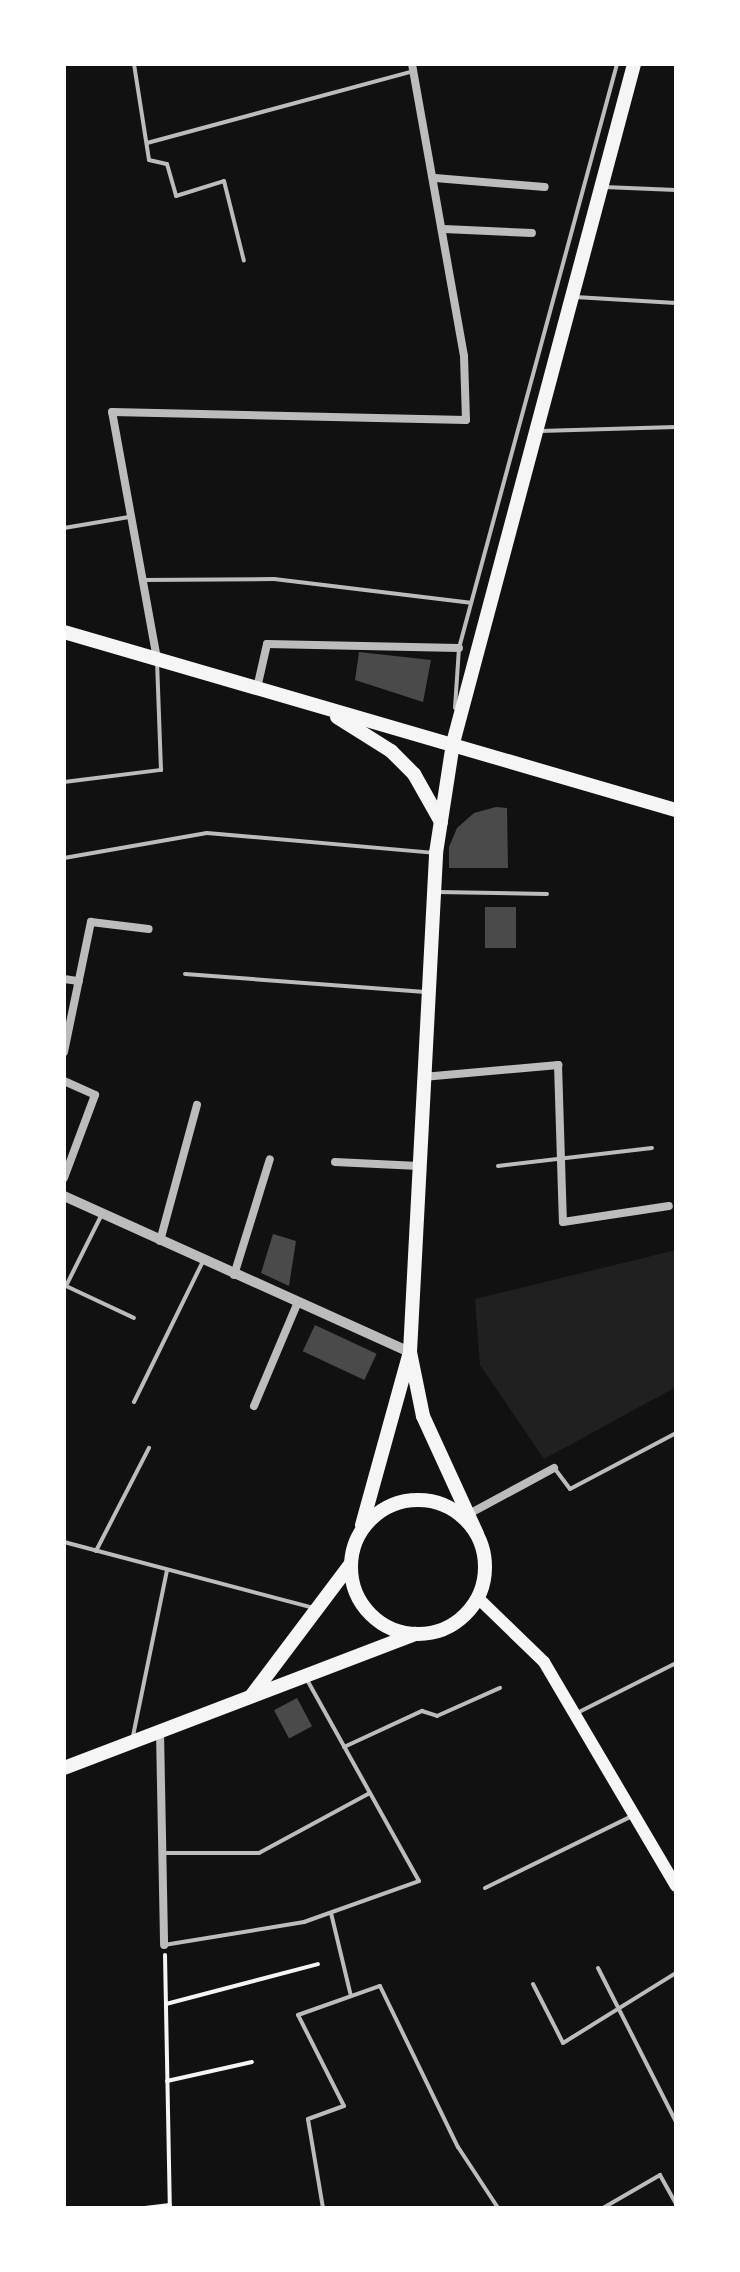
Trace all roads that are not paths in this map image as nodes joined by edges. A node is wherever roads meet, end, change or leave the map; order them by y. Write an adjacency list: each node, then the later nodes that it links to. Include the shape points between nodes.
1 (134, 64): 5 (lane)
2 (617, 64): 20 (lane)
3 (634, 64): 7 (main road)
4 (413, 68): 5 (lane); 6 (street)
5 (147, 143): 12 (lane, via 149,160 167,164 176,196 224,181)
6 (435, 178): 8 (street); 10 (street)
7 (601, 186): 9 (lane); 13 (main road)
8 (545, 187)
9 (676, 190)
10 (444, 229): 11 (street); 17 (street, via 464,356 466,420 112,412)
11 (532, 233)
12 (244, 261)
13 (572, 297): 14 (lane); 16 (main road)
14 (676, 303)
15 (676, 427): 16 (lane)
16 (537, 431): 26 (main road)
17 (131, 516): 18 (lane); 19 (street)
18 (64, 528)
19 (143, 580): 20 (lane, via 274,579); 23 (street)
20 (471, 603): 22 (lane)
21 (64, 632): 23 (main road)
22 (459, 648): 24 (street, via 267,644); 26 (lane)
23 (157, 659): 24 (main road); 27 (lane, via 161,770)
24 (257, 688): 25 (main road)
25 (304, 702): 26 (main road); 29 (main road, via 391,751 414,774)
26 (453, 743): 28 (main road); 29 (main road)
27 (64, 782)
28 (676, 810)
29 (441, 822): 30 (main road)
30 (436, 853): 31 (lane, via 207,833); 32 (main road)
31 (64, 858)
32 (435, 892): 33 (lane); 38 (main road)
33 (547, 894)
34 (149, 929): 37 (street, via 91,922)
35 (185, 974): 38 (lane)
36 (64, 979): 37 (street)
37 (79, 981): 39 (street)
38 (428, 992): 40 (main road)
39 (64, 1052)
40 (423, 1077): 46 (street, via 558,1065); 47 (main road)
41 (64, 1081): 49 (street, via 95,1095)
42 (197, 1105): 53 (street)
43 (652, 1148): 46 (lane)
44 (270, 1159): 55 (street)
45 (335, 1162): 47 (street)
46 (561, 1162): 48 (lane); 51 (street, via 563,1222)
47 (419, 1166): 58 (main road)
48 (498, 1166)
49 (64, 1178)
50 (64, 1196): 52 (street)
51 (669, 1206)
52 (102, 1214): 53 (street); 57 (lane, via 66,1286)
53 (160, 1241): 54 (street)
54 (203, 1261): 55 (street); 59 (lane)
55 (234, 1275): 56 (street)
56 (297, 1304): 58 (street); 60 (street)
57 (134, 1318)
58 (410, 1352): 64 (main road, via 423,1416); 65 (main road)
59 (134, 1402)
60 (254, 1406)
61 (676, 1433): 63 (lane, via 570,1489)
62 (149, 1448): 68 (lane)
63 (554, 1468): 64 (street)
64 (466, 1515): 66 (main road)
65 (360, 1531): 66 (main road, via 396,1502 419,1499 463,1516); 69 (main road)
66 (477, 1534): 71 (main road, via 485,1577)
67 (64, 1542): 68 (lane)
68 (96, 1551): 70 (lane)
69 (350, 1565): 72 (main road); 73 (main road, via 361,1604 385,1625)
70 (167, 1570): 72 (lane); 80 (lane)
71 (478, 1598): 73 (main road, via 452,1625); 78 (main road, via 544,1662)
72 (318, 1610): 77 (main road)
73 (415, 1634): 75 (main road)
74 (676, 1663): 78 (lane)
75 (305, 1676): 77 (main road); 81 (lane)
76 (500, 1688): 81 (lane, via 437,1716 422,1711)
77 (249, 1698): 79 (main road)
78 (575, 1714): 84 (main road)
79 (160, 1732): 80 (main road); 85 (street)
80 (132, 1742): 82 (main road)
81 (344, 1747): 83 (lane)
82 (64, 1768)
83 (370, 1793): 85 (lane, via 259,1853); 88 (lane, via 419,1881)
84 (635, 1815): 86 (main road); 87 (lane)
85 (163, 1853): 89 (street)
86 (675, 1881)
87 (485, 1888)
88 (331, 1912): 89 (lane, via 304,1922); 93 (lane)
89 (164, 1945)
90 (598, 1968): 94 (lane)
91 (676, 1973): 94 (lane)
92 (533, 1984): 94 (lane, via 563,2043)
93 (351, 1996): 97 (lane, via 298,2015 344,2106 308,2119); 98 (lane, via 380,1986 458,2147)
94 (620, 2011): 95 (lane)
95 (676, 2122)
96 (676, 2204): 99 (lane, via 660,2175)
97 (323, 2208)
98 (498, 2208)
99 (603, 2208)

